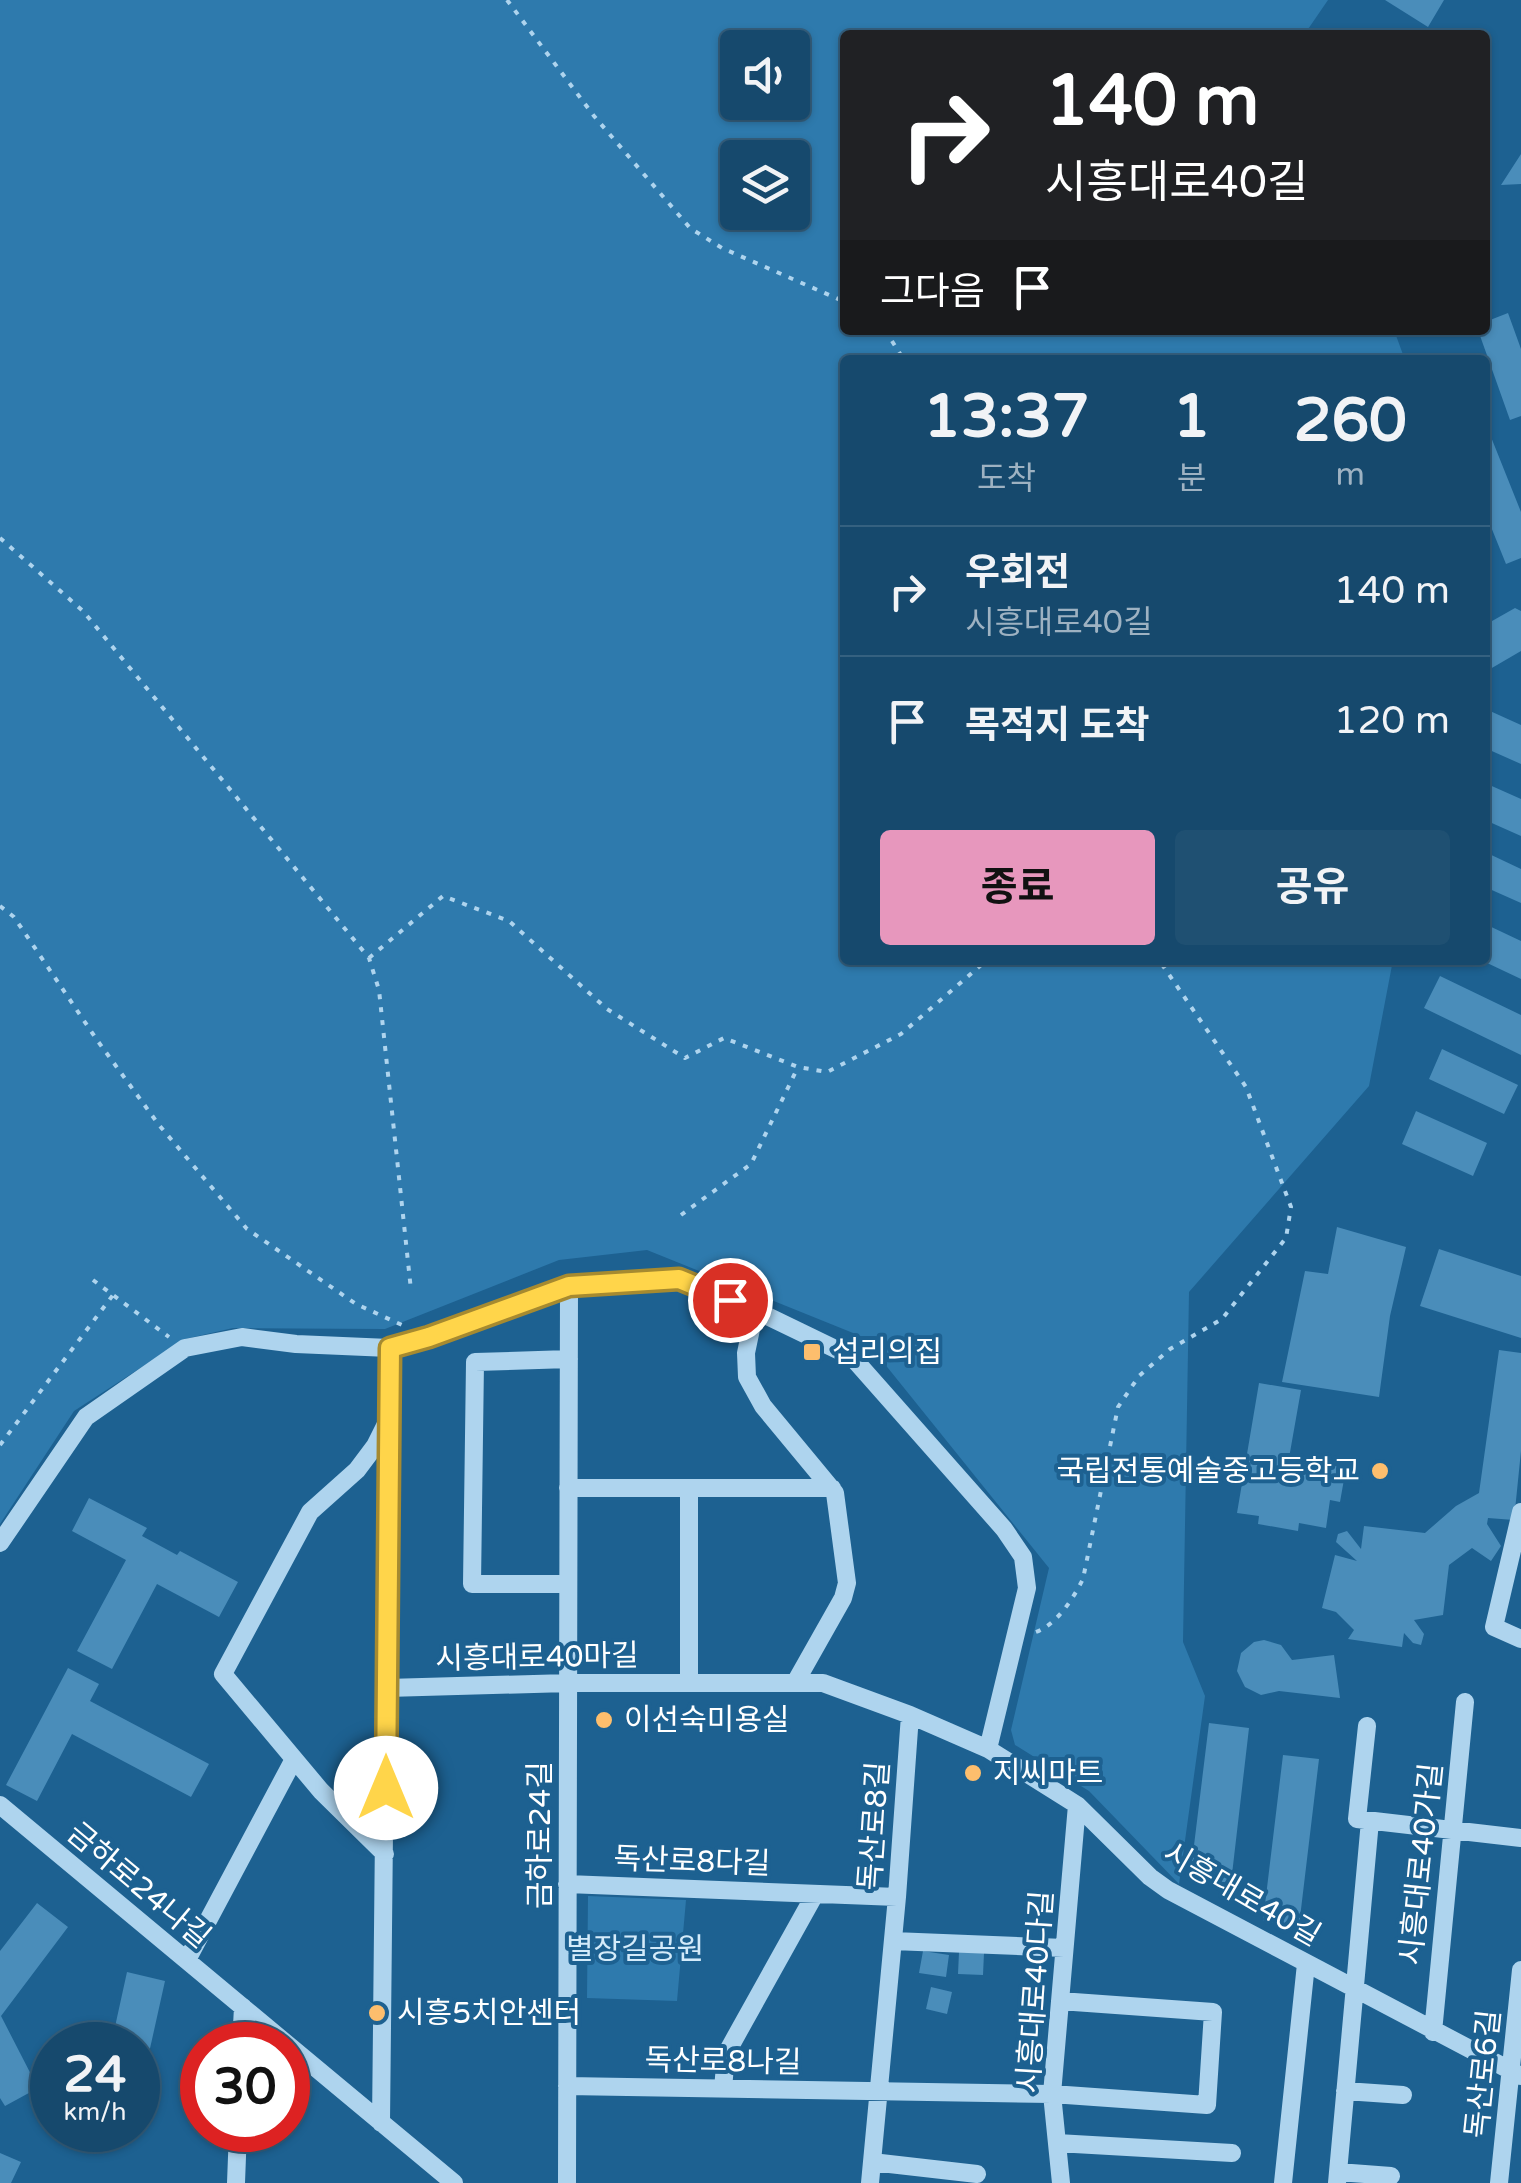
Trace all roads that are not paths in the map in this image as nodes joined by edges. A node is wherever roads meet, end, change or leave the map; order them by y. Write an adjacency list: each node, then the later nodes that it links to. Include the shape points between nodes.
1 (569, 1286): 2 (street, via 679,1279); 3 (street); 4 (street, 금하로24길)
2 (755, 1310): 8 (street, via 746,1377); 20 (street, via 852,1357 1023,1556 1027,1588)
3 (390, 1348): 5 (street); 10 (street, via 242,1337 185,1348 86,1416)
4 (569, 1359): 6 (street, 금하로24길); 11 (street, via 475,1362 472,1584)
5 (389, 1417): 16 (street); 21 (street, via 357,1470 310,1512 223,1674)
6 (568, 1488): 7 (street); 11 (street, 금하로24길)
7 (689, 1488): 8 (street); 15 (street)
8 (832, 1488): 13 (street, via 847,1583)
9 (1521, 1512): 12 (street, via 1494,1627)
10 (0, 1543)
11 (568, 1584): 14 (street, 금하로24길)
12 (1521, 1640)
13 (795, 1682): 15 (street, 시흥대로40마길); 18 (street, 시흥대로40마길, via 823,1683)
14 (568, 1683): 15 (street, 시흥대로40마길); 16 (street, 시흥대로40마길); 28 (street, 금하로24길)
15 (688, 1683)
16 (387, 1688): 27 (street)
17 (1465, 1702): 25 (street, 시흥대로40가길)
18 (910, 1714): 20 (street, 시흥대로40마길); 30 (street, 독산로8길)
19 (1367, 1726): 24 (street, 시흥대로40길, via 1357,1820)
20 (988, 1749): 23 (street, 시흥대로40길)
21 (294, 1759): 27 (street); 33 (street)
22 (0, 1805): 33 (street, 금하로24나길)
23 (1077, 1805): 32 (street, 시흥대로40다길); 34 (street, 시흥대로40길, via 1168,1890)
24 (1370, 1821): 25 (street); 36 (street, 시흥대로40길)
25 (1452, 1830): 26 (street); 40 (street, 시흥대로40가길)
26 (1521, 1838)
27 (385, 1854): 48 (street)
28 (567, 1884): 29 (street, 독산로8다길); 42 (street, 금하로24길)
29 (815, 1894): 30 (street, 독산로8다길); 43 (street, via 726,2054)
30 (897, 1897): 31 (street, 독산로8길)
31 (893, 1941): 32 (street); 45 (street, 독산로8길)
32 (1064, 1948): 37 (street, 시흥대로40다길)
33 (187, 1960): 38 (street, 금하로24나길)
34 (1306, 1964): 36 (street, 시흥대로40길); 61 (street)
35 (1521, 1970): 41 (street, 독산로6길)
36 (1353, 1990): 40 (street, 시흥대로40길); 44 (street)
37 (1060, 2001): 46 (street, 시흥대로40다길); 46 (street, via 1214,2012 1207,2105)
38 (243, 2007): 39 (street); 48 (street, 금하로24나길)
39 (243, 2022)
40 (1432, 2032): 41 (street, 시흥대로40길)
41 (1516, 2074): 62 (street, 독산로6길)
42 (567, 2086): 43 (street, 독산로8나길); 58 (street, 금하로24길)
43 (723, 2089): 45 (street, 독산로8나길)
44 (1344, 2091): 47 (street); 55 (street)
45 (879, 2092): 46 (street); 52 (street, 독산로8길)
46 (1052, 2094): 49 (street, 시흥대로40다길)
47 (1403, 2095)
48 (382, 2123): 57 (street, 금하로24나길)
49 (1057, 2143): 51 (street); 60 (street, 시흥대로40다길)
50 (237, 2152): 56 (street)
51 (1232, 2153)
52 (872, 2162): 53 (street); 59 (street, 독산로8길)
53 (977, 2174)
54 (1392, 2176): 55 (street)
55 (1337, 2178)
56 (236, 2183)
57 (454, 2183)
58 (567, 2183)
59 (870, 2183)
60 (1061, 2183)
61 (1284, 2183)
62 (1499, 2183)

